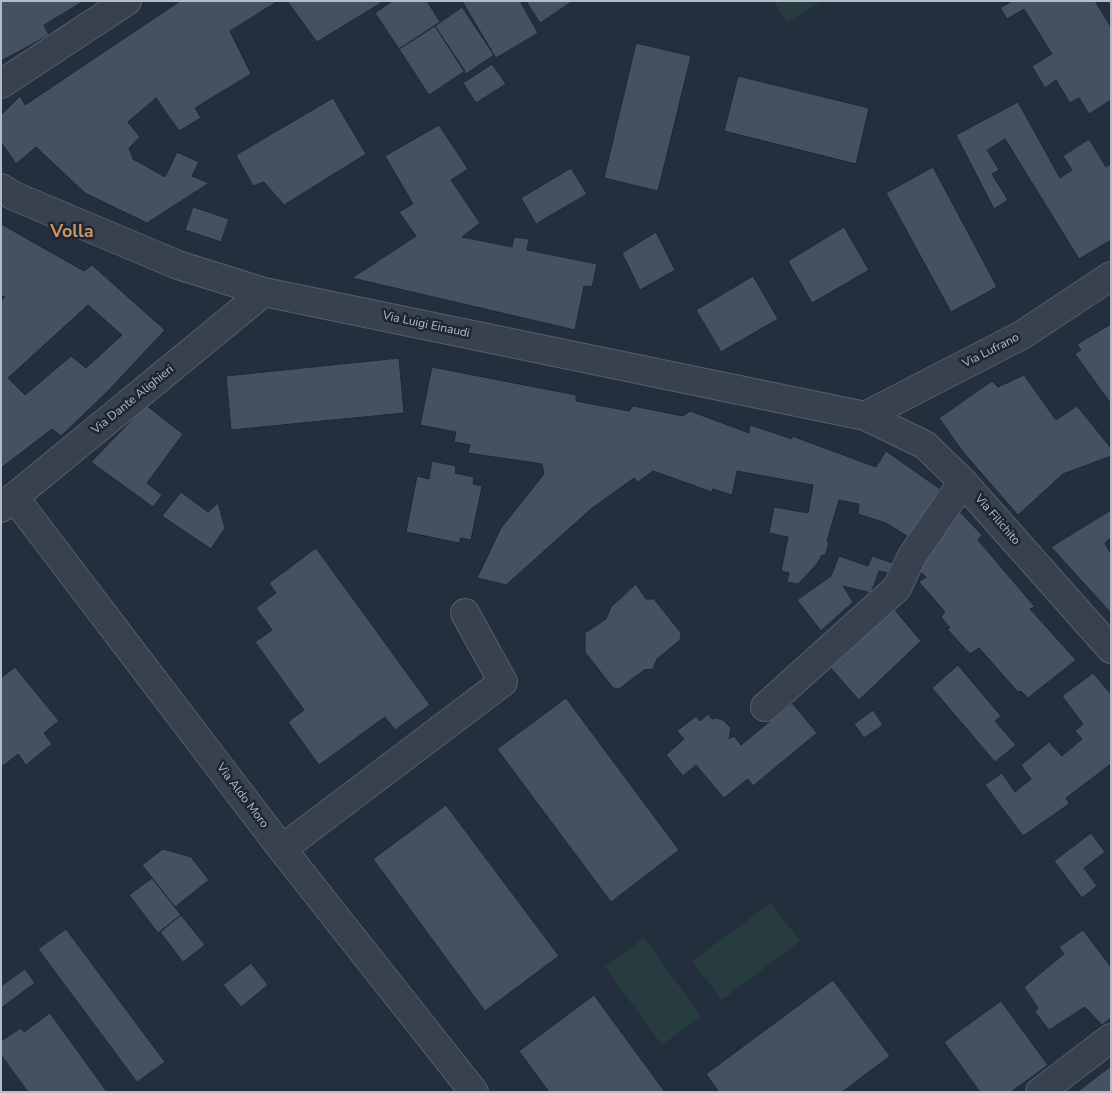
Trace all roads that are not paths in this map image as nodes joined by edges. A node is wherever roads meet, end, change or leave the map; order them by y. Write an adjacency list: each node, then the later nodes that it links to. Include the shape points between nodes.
1 (127, 1): 2 (street)
2 (1, 84)
3 (1, 188): 5 (street, Via Luigi Einaudi, via 178,265)
4 (1111, 276): 6 (street, Via Lufrano, via 1022,334)
5 (264, 292): 6 (street, Via Luigi Einaudi); 8 (street, Via Dante Alighieri)
6 (865, 416): 7 (street, Via Filichito, via 925,445)
7 (963, 482): 10 (street, Via Filichito); 11 (street, via 912,556 897,588)
8 (8, 503): 12 (street, Via Aldo Moro)
9 (465, 613): 12 (street, via 503,682)
10 (1111, 649)
11 (765, 707)
12 (282, 849): 14 (street, Via Aldo Moro)
13 (1111, 1038): 15 (street)
14 (474, 1092)
15 (1040, 1092)

